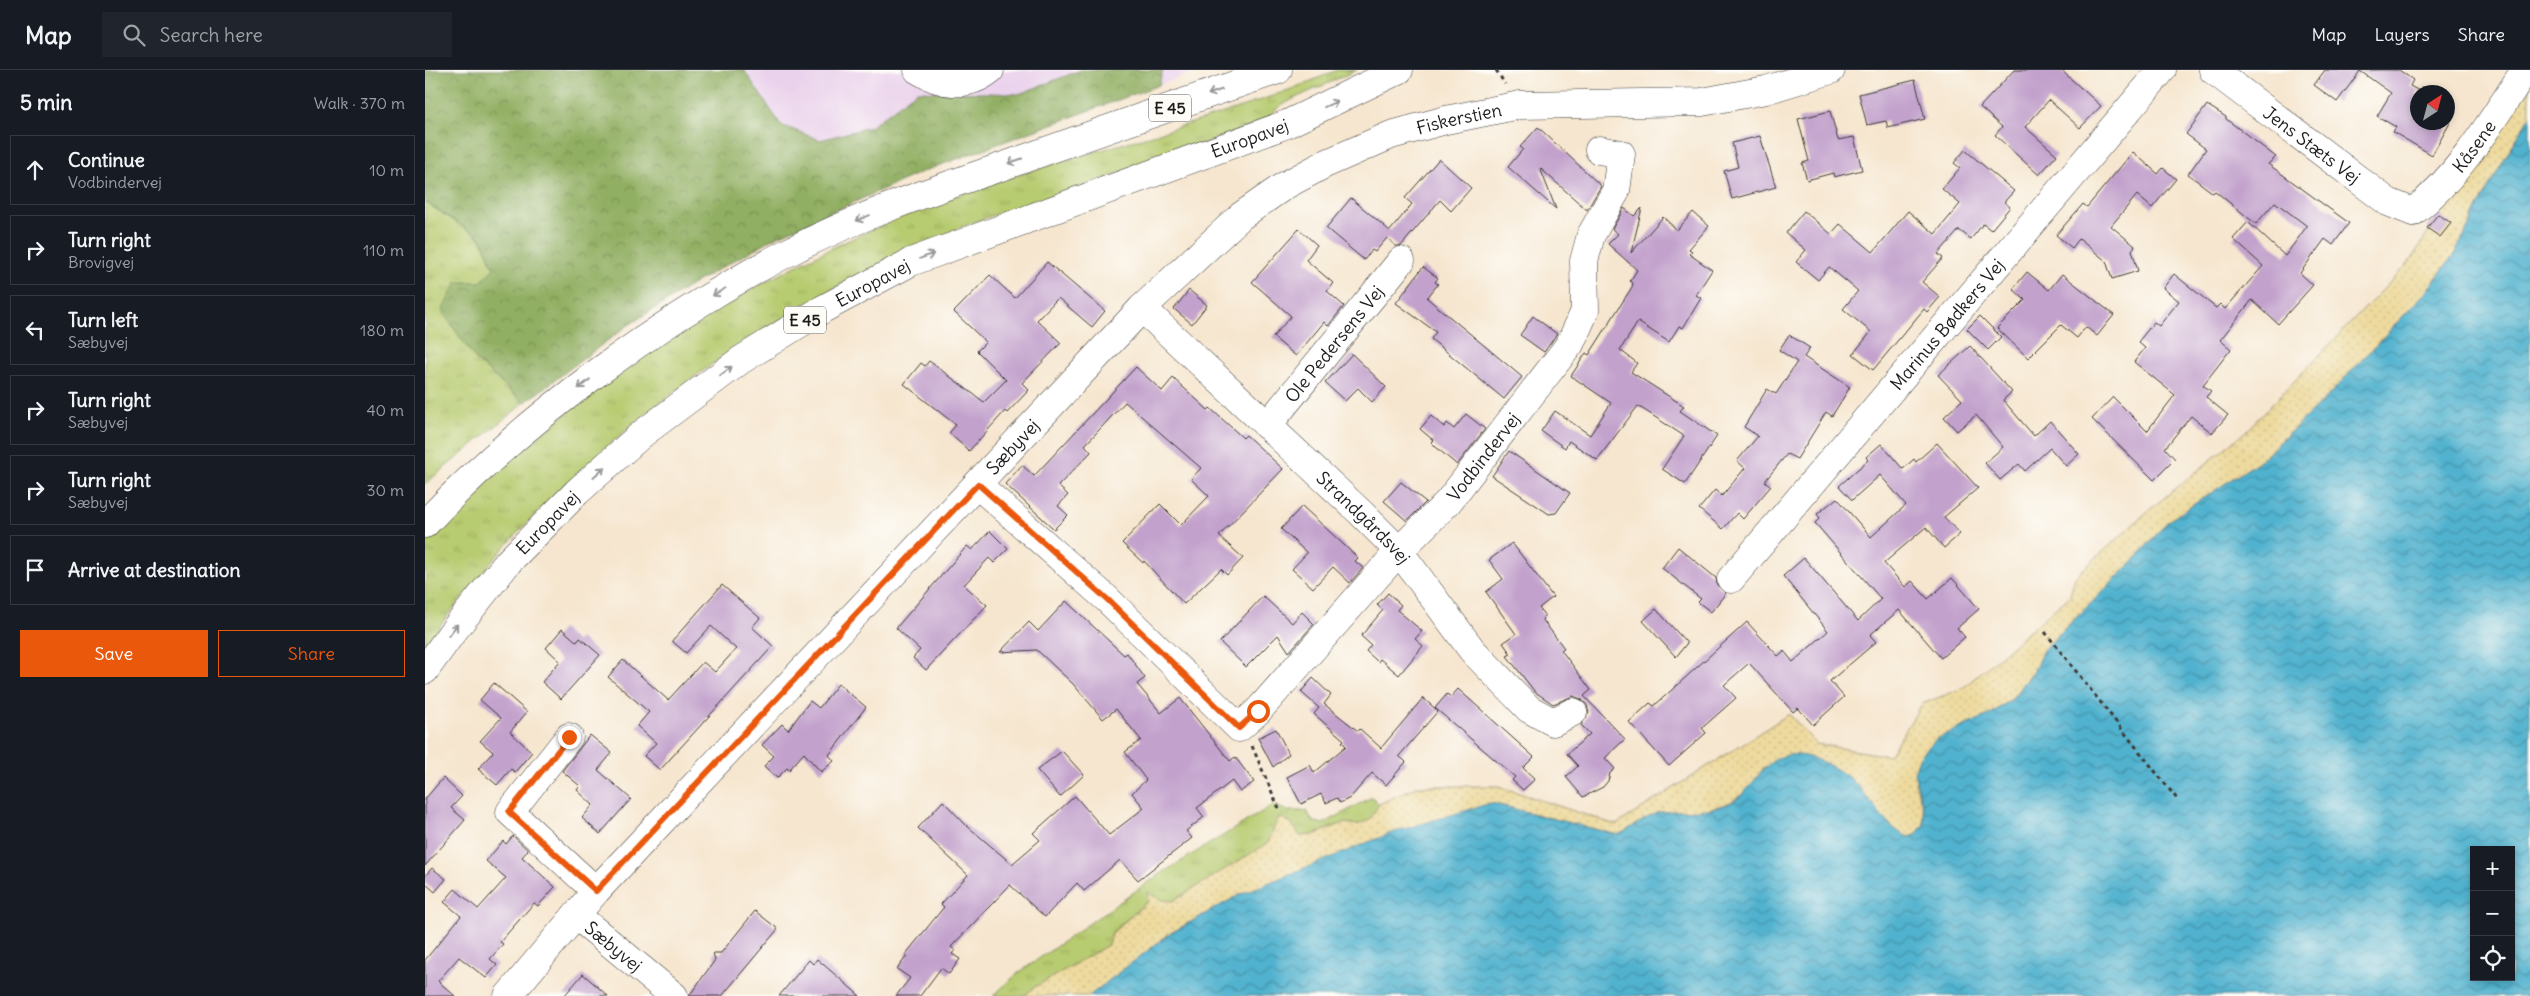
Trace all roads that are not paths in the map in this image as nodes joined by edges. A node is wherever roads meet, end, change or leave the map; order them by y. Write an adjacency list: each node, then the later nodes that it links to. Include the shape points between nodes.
1 (918, 70): 2 (street, via 941,82 956,84)
2 (990, 70)
3 (1278, 70): 15 (street, E 45, one-way to 15, via 939,188 785,254 703,301 613,361 517,436)
4 (1399, 70): 18 (street, Europavej / E 45, one-way to 4, via 509,561 577,492 642,434 741,360 823,309 911,262 1287,124)
5 (1831, 70): 12 (street, Fiskerstien, via 1733,98 1702,102 1520,105 1391,135 1325,164 1241,216)
6 (2162, 70): 17 (street, Marinus Bødkers Vej)
7 (2213, 70): 10 (street, Jens Stæts Vej, via 2388,202)
8 (2525, 70): 10 (street, Kåsene, via 2481,136 2436,194)
9 (1599, 150): 16 (street, Vodbindervej, via 1621,154 1616,191 1591,235 1584,261 1585,311 1570,344 1447,502)
10 (2413, 212)
11 (1401, 262): 13 (street, Ole Pedersens Vej)
12 (1142, 308): 13 (street, Strandgårdsvej); 14 (street, Sæbyvej)
13 (1267, 426): 16 (street, Strandgårdsvej)
14 (978, 484): 16 (street, Vodbindervej, via 1108,600 1239,728 1258,711); 21 (street, Sæbyvej)
15 (425, 524)
16 (1399, 551): 19 (street, Strandgårdsvej, via 1472,650 1529,708 1553,722)
17 (1731, 578)
18 (425, 670)
19 (1573, 712)
20 (569, 737): 21 (street, Sæbyvej, via 509,812)
21 (596, 891): 22 (street, Sæbyvej)
22 (571, 921): 23 (street, Sæbyvej); 24 (street); 25 (street, Sæbyvej)
23 (509, 996)
24 (648, 996)
25 (674, 996)

